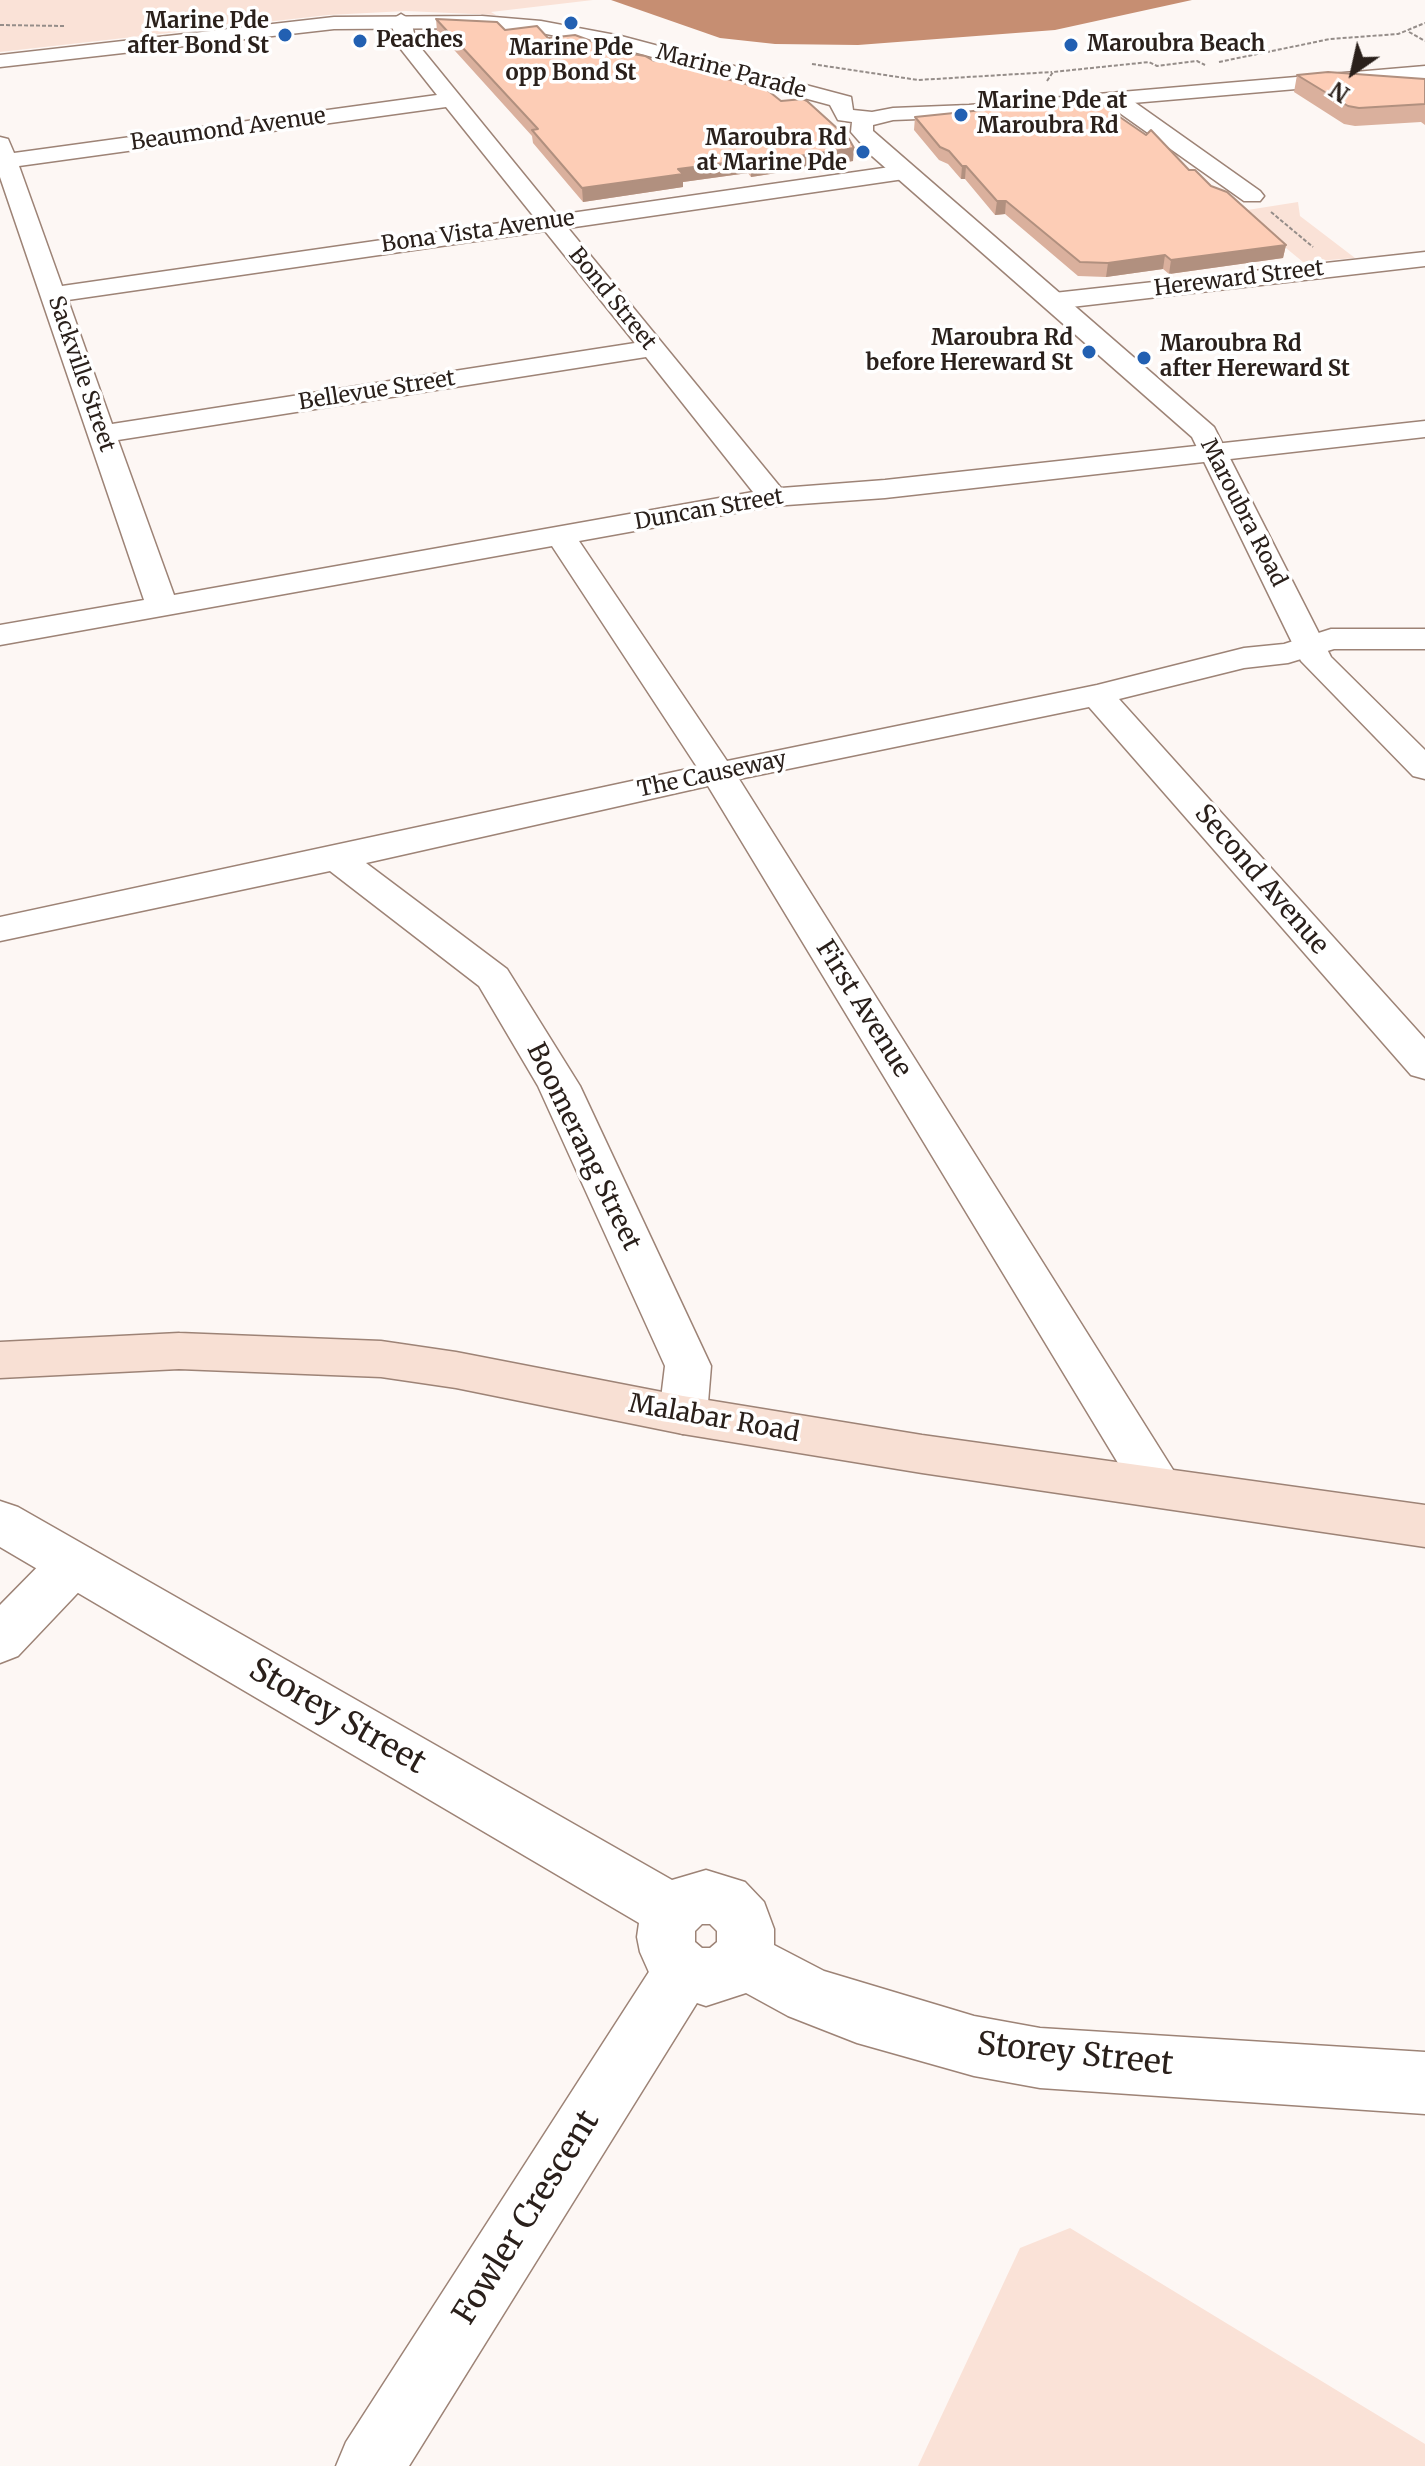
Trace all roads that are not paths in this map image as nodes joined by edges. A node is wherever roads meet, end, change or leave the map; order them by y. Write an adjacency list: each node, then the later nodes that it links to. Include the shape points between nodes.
1 (401, 20): 2 (street, Marine Parade); 6 (street, Bond Street, via 406,43); 8 (street, Marine Parade, via 496,23 596,36)
2 (0, 61)
3 (1425, 64): 7 (street)
4 (1425, 72): 5 (street)
5 (1115, 99): 7 (street, via 969,111); 11 (street)
6 (450, 100): 9 (street, Beaumond Avenue); 12 (street, Bond Street)
7 (890, 108): 8 (street)
8 (853, 110): 10 (street, Maroubra Road, via 862,132)
9 (3, 152): 14 (street, Sackville Street)
10 (904, 172): 12 (street, Bona Vista Avenue); 15 (street, Maroubra Road)
11 (1252, 196)
12 (549, 221): 14 (street, Bona Vista Avenue); 16 (street, Bond Street)
13 (1425, 259): 15 (street, Hereward Street)
14 (53, 295): 18 (street, Sackville Street)
15 (1054, 301): 19 (street, Maroubra Road, via 1204,433)
16 (652, 348): 18 (street, Bellevue Street); 20 (street, Bond Street)
17 (1425, 429): 19 (street, Duncan Street)
18 (101, 434): 22 (street, Sackville Street)
19 (1216, 453): 20 (street, Duncan Street); 25 (street, Maroubra Road)
20 (773, 497): 21 (street, Duncan Street)
21 (561, 537): 22 (street, Duncan Street); 28 (street, First Avenue)
22 (162, 605): 23 (street, Duncan Street)
23 (0, 635)
24 (1425, 639): 25 (street, The Causeway, via 1331,639)
25 (1309, 646): 26 (street, The Causeway); 27 (street, Maroubra Road, via 1341,687)
26 (1097, 695): 28 (street, The Causeway); 31 (street, Second Avenue)
27 (1425, 769)
28 (718, 773): 29 (street, The Causeway); 34 (street, First Avenue)
29 (337, 858): 30 (street, The Causeway); 33 (street, Boomerang Street, via 493,978 559,1086 688,1366)
30 (0, 929)
31 (1425, 1065)
32 (0, 1360): 33 (main road, Malabar Road, via 179,1351 381,1359)
33 (683, 1415): 34 (main road, Malabar Road)
34 (1158, 1487): 36 (main road, Malabar Road)
35 (0, 1522): 37 (street, Storey Street)
36 (1425, 1526)
37 (73, 1564): 38 (street); 39 (street, Storey Street)
38 (0, 1640)
39 (699, 1947): 40 (street, Storey Street, via 857,2013 987,2049 1040,2058); 41 (street, Fowler Crescent)
40 (1425, 2083)
41 (370, 2466)

